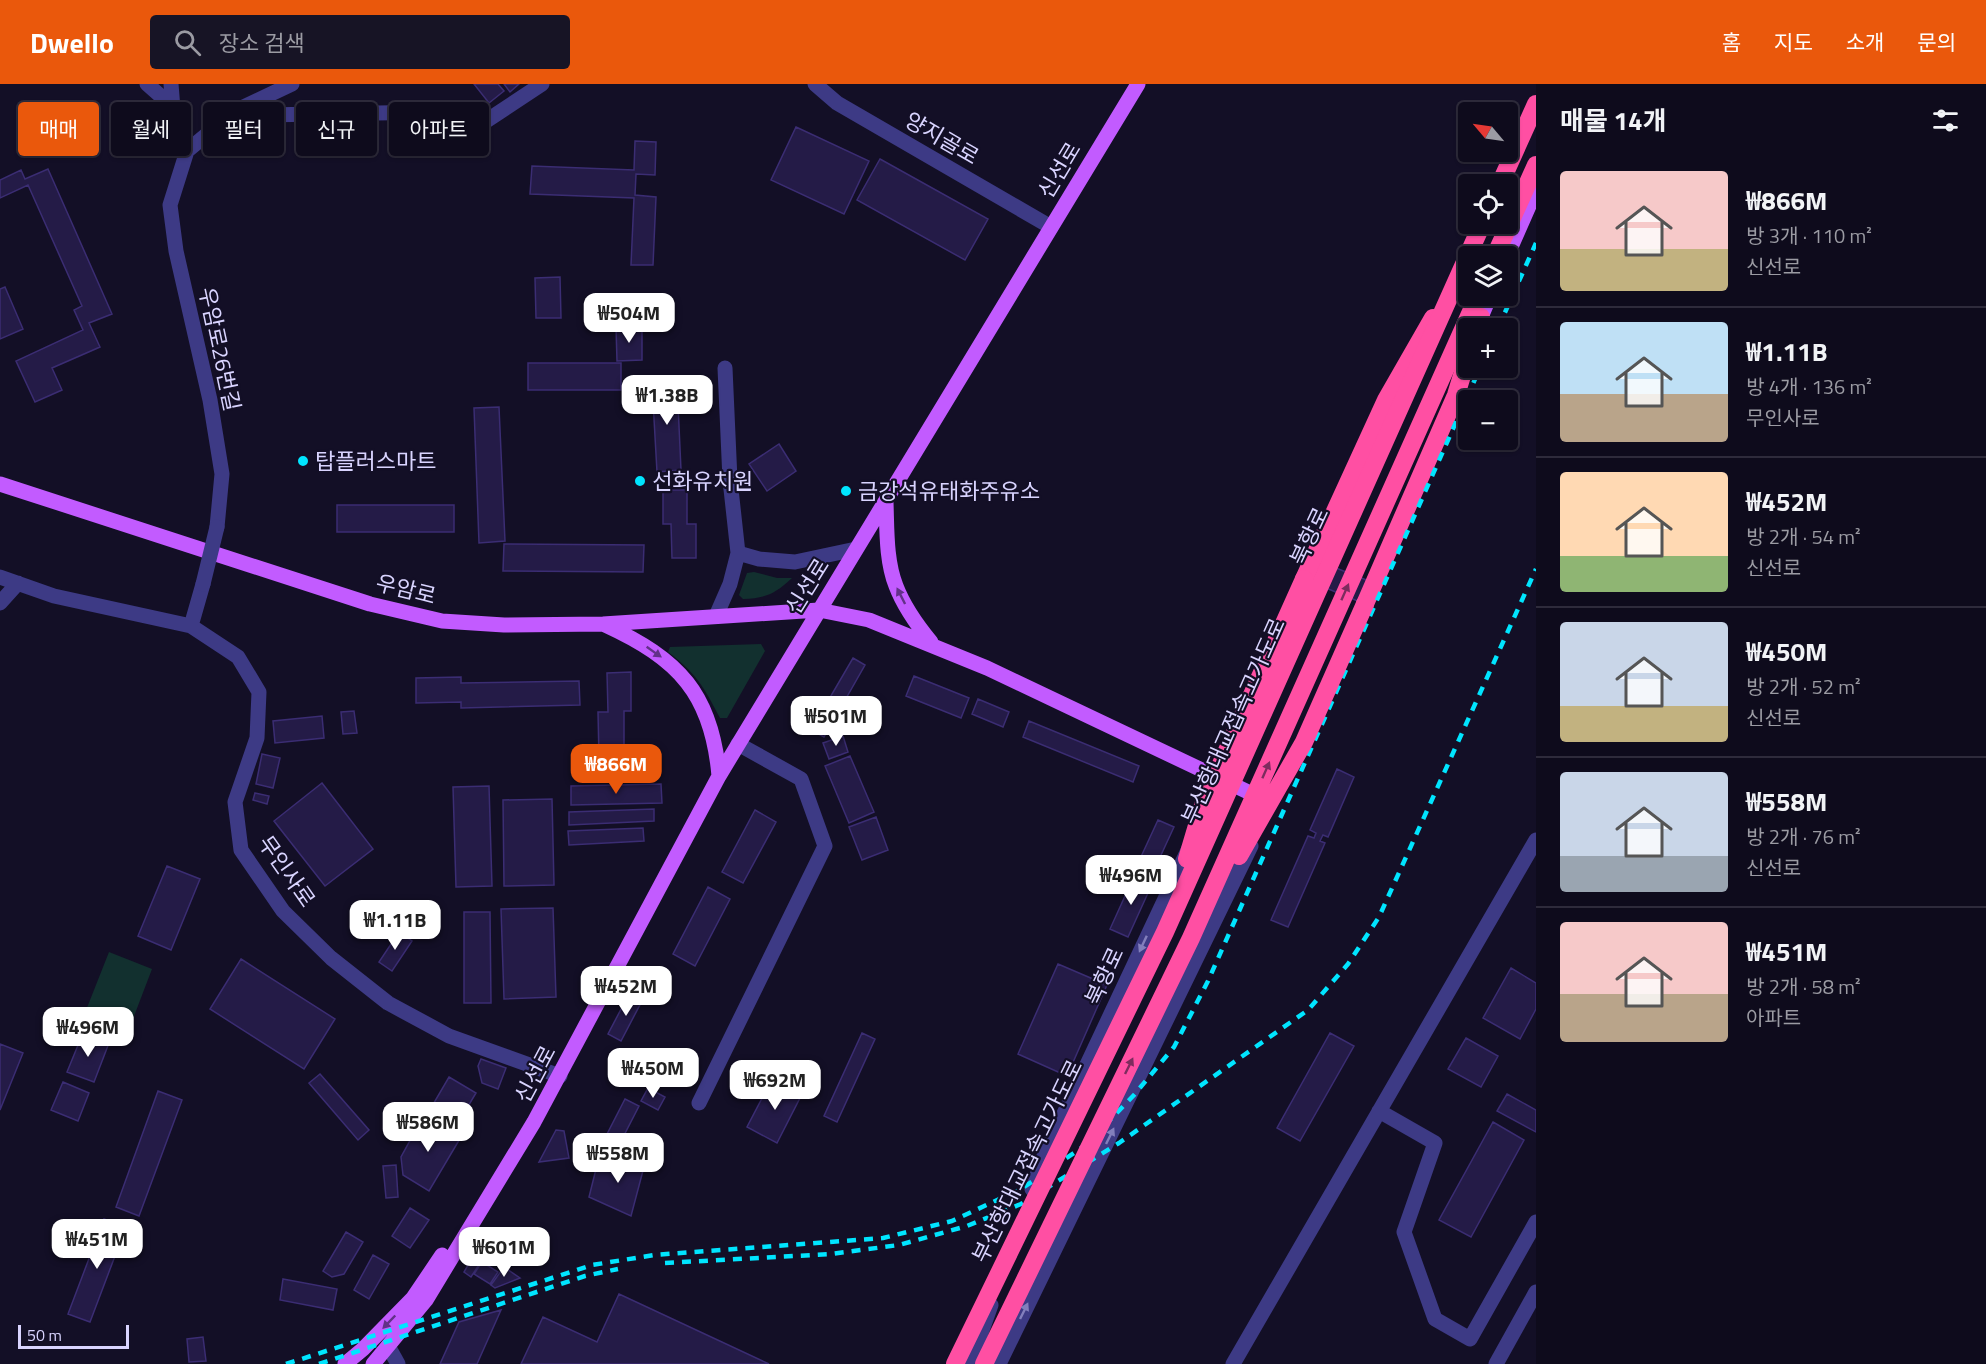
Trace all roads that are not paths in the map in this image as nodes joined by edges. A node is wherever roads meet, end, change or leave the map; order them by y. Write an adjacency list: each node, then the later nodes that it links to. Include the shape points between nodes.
1 (147, 84): 8 (street)
2 (171, 84): 9 (street)
3 (292, 84): 10 (street)
4 (542, 84): 12 (street, via 477,127 434,112)
5 (815, 84): 20 (street, 양지골로, via 837,103)
6 (1138, 84): 20 (main road, 신선로)
7 (1536, 96): 17 (main road)
8 (167, 102)
9 (173, 102)
10 (254, 102)
11 (1536, 104): 18 (highway)
12 (284, 115)
13 (203, 138): 14 (street)
14 (191, 148)
15 (185, 156): 40 (street, 우암로26번길, bridge, via 170,205 222,474 217,527)
16 (1536, 165): 23 (highway)
17 (1502, 174)
18 (1503, 174)
19 (1536, 190): 24 (main road)
20 (1051, 227): 31 (main road, 신선로)
21 (1475, 234): 25 (main road, 북항로)
22 (1476, 234): 47 (highway, 부산항대교접속고가도로, bridge)
23 (1500, 246)
24 (1511, 246)
25 (1442, 301): 44 (street, 북항로); 47 (highway, bridge, via 1386,400 1204,802)
26 (1474, 306): 48 (highway, one-way to 26, bridge)
27 (725, 368): 33 (street)
28 (1458, 369): 45 (street)
29 (1461, 378): 48 (highway, bridge, via 1304,742)
30 (0, 484): 39 (main road, 우암로, via 370,604 423,617 504,625)
31 (886, 502): 32 (main road, 신선로); 41 (main road, one-way to 31, via 913,620 896,585 889,556)
32 (856, 549): 33 (street, via 795,562); 37 (main road, 신선로)
33 (738, 553): 38 (street)
34 (0, 577): 35 (street, 무인사로)
35 (18, 583): 36 (street); 40 (street, 무인사로, via 54,596)
36 (0, 603)
37 (819, 610): 38 (main road, 우암로); 41 (main road, 우암로, via 869,620); 42 (main road, 신선로)
38 (716, 616): 39 (main road, 우암로)
39 (603, 624): 43 (main road, one-way to 43, via 636,639 666,661 696,694 716,746)
40 (191, 626): 49 (street, 무인사로, via 238,657 259,692 257,738 235,802 241,850 283,912 330,958 388,1003 449,1036)
41 (933, 644): 44 (main road, 우암로)
42 (738, 744): 43 (main road, 신선로); 50 (street, via 801,778 825,846)
43 (718, 776): 49 (main road, 신선로)
44 (1221, 780): 45 (main road, 우암로); 60 (street, 북항로, one-way to 60, via 1044,1156)
45 (1270, 803): 62 (street, one-way to 45)
46 (1536, 840): 51 (street)
47 (1165, 932): 59 (highway, 부산항대교접속고가도로, bridge)
48 (1191, 938): 61 (highway, one-way to 48, bridge)
49 (560, 1076): 52 (main road, 신선로)
50 (699, 1103)
51 (1379, 1111): 53 (street, via 1435,1143 1404,1232 1435,1319 1470,1339); 63 (street)
52 (534, 1122): 55 (main road, 신선로, via 426,1300); 56 (main road, 신선로, one-way to 56, via 413,1298)
53 (1536, 1222)
54 (1536, 1292): 64 (street)
55 (388, 1346): 57 (main road, 신선로); 58 (street)
56 (345, 1364)
57 (373, 1364)
58 (398, 1364)
59 (955, 1364)
60 (970, 1364)
61 (984, 1364)
62 (999, 1364)
63 (1233, 1364)
64 (1496, 1364)

